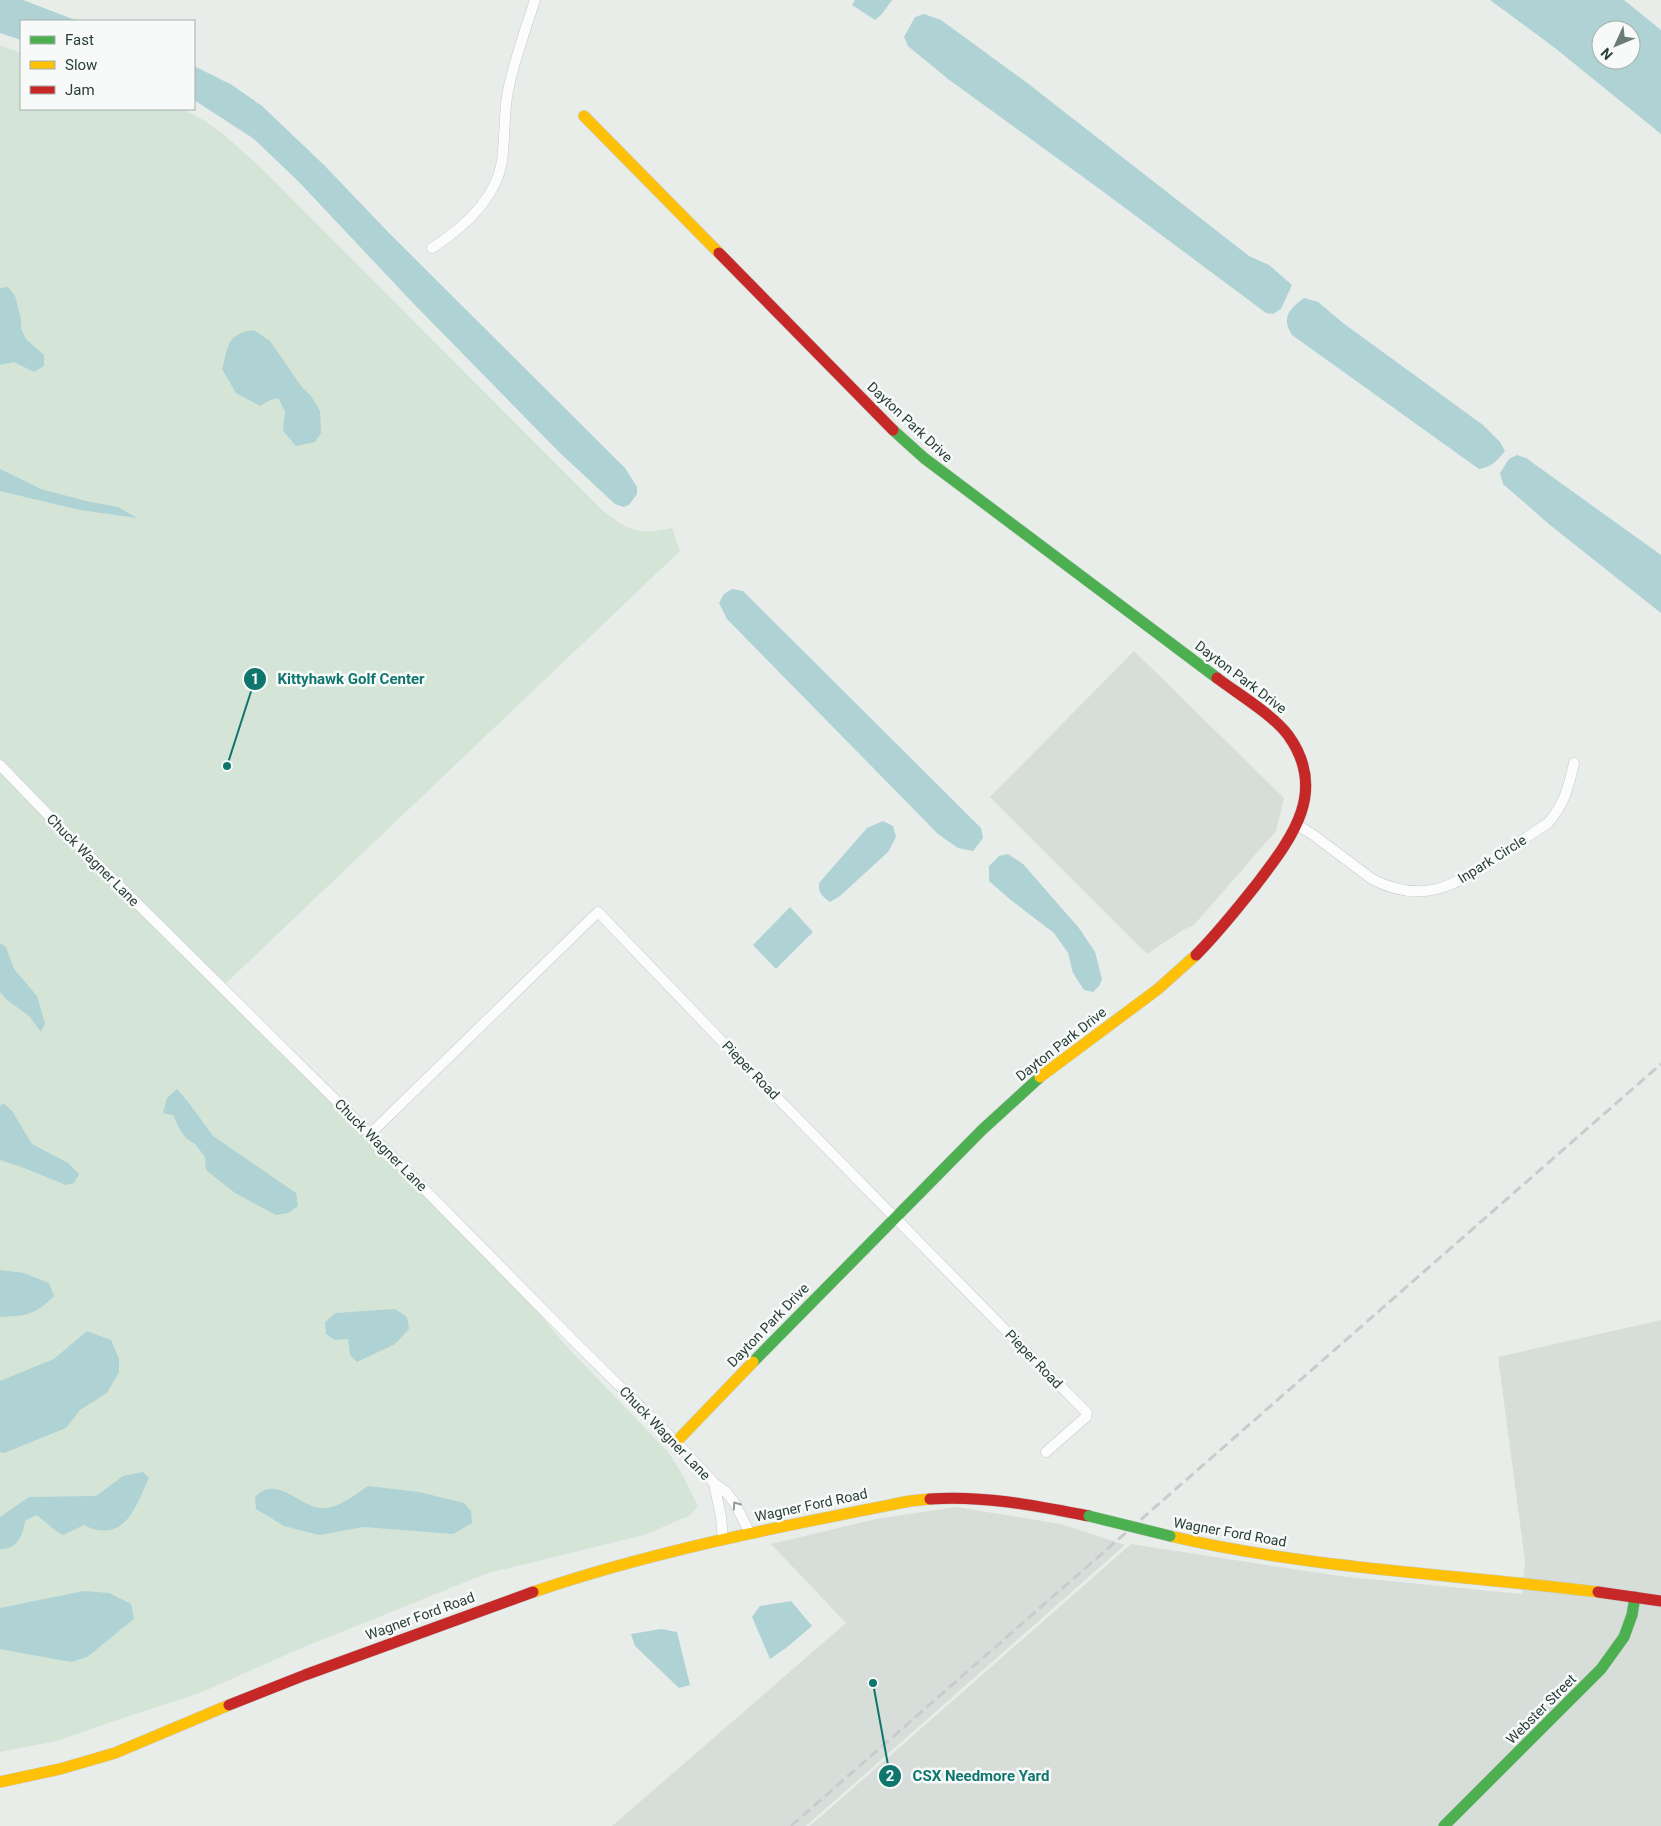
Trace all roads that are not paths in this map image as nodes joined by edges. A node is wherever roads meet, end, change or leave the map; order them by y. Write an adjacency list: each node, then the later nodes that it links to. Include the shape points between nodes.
1 (535, 0): 3 (street, via 512,74 501,163 493,188 460,228)
2 (584, 116): 6 (street, Dayton Park Drive, via 924,458 1285,730 1300,753 1306,776 1306,796)
3 (432, 248)
4 (1574, 764): 6 (street, Inpark Circle, via 1567,794 1548,823 1474,873 1436,890 1413,892 1382,884)
5 (0, 765): 7 (street, Chuck Wagner Lane)
6 (1297, 825): 8 (street, Dayton Park Drive, via 1232,916 1200,951 1159,989 1025,1090)
7 (370, 1134): 8 (street, Pieper Road, via 598,912); 9 (street, Chuck Wagner Lane)
8 (896, 1217): 9 (street, Dayton Park Drive); 10 (street, Pieper Road, via 1087,1413)
9 (676, 1442): 11 (street, Chuck Wagner Lane)
10 (1046, 1452)
11 (714, 1483): 12 (street, Chuck Wagner Lane, one-way to 11, via 734,1502); 13 (street)
12 (750, 1533): 13 (street, Wagner Ford Road); 14 (street, Wagner Ford Road, bridge, via 910,1501 976,1498 1023,1503 1218,1547 1273,1556)
13 (723, 1540): 16 (street, Wagner Ford Road, via 544,1588 296,1679 114,1752 60,1769)
14 (1635, 1597): 15 (street, Wagner Ford Road); 17 (street, Webster Street, via 1624,1637 1601,1669)
15 (1661, 1601)
16 (0, 1782)
17 (1444, 1826)

